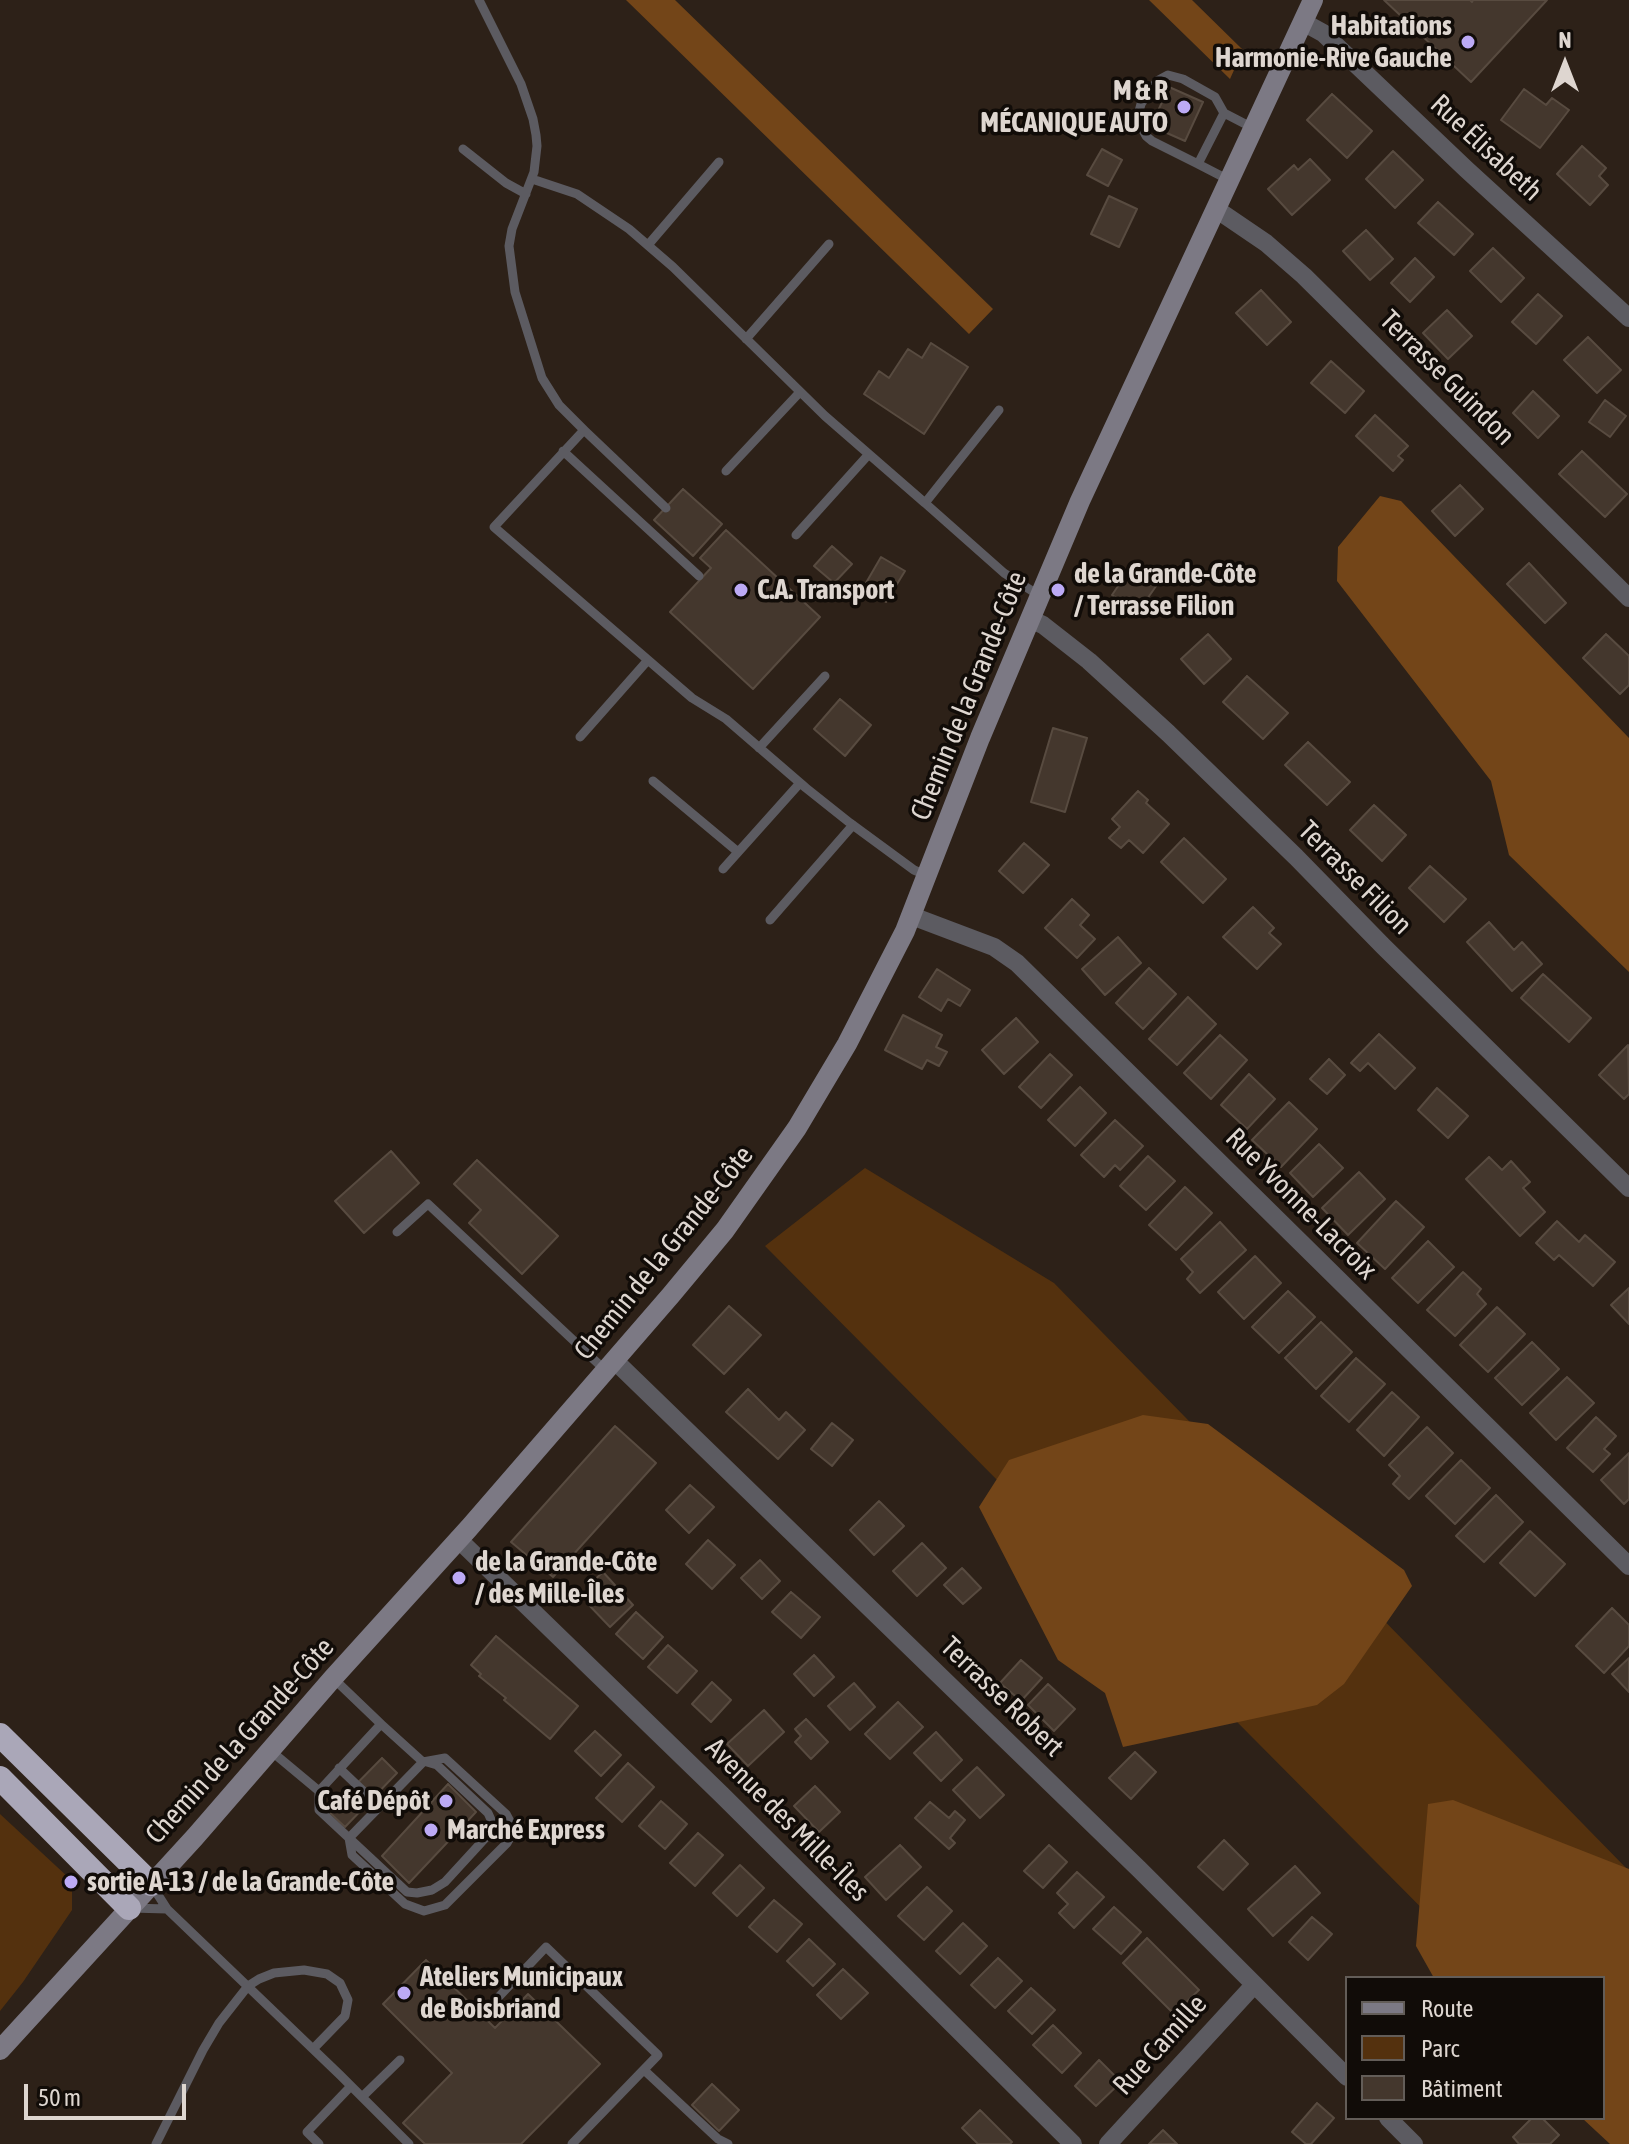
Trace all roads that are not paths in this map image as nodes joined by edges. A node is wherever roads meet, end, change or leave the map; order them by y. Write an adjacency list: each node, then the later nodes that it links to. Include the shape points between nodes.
1 (479, 0): 9 (lane, via 533,119 537,146)
2 (1313, 0): 3 (main road, Chemin de la Grande-Côte)
3 (1303, 22): 5 (main road, Chemin de la Grande-Côte); 15 (street, Rue Élisabeth, via 1323,33)
4 (1224, 113): 5 (lane); 8 (lane); 8 (lane, via 1215,97 1168,75 1141,104 1137,119 1146,136)
5 (1253, 128): 10 (main road, Chemin de la Grande-Côte)
6 (463, 149): 11 (lane)
7 (719, 162): 14 (lane)
8 (1198, 164): 10 (lane)
9 (532, 179): 11 (lane); 14 (lane, via 585,198)
10 (1229, 180): 12 (main road, Chemin de la Grande-Côte)
11 (526, 194): 19 (lane, via 509,246 515,292 542,378)
12 (1216, 209): 27 (main road, Chemin de la Grande-Côte); 28 (street, Terrasse Guindon, via 1296,269)
13 (829, 244): 16 (lane)
14 (648, 245): 16 (lane)
15 (1629, 318)
16 (746, 339): 17 (lane)
17 (800, 392): 21 (lane); 22 (lane)
18 (999, 410): 23 (lane)
19 (584, 430): 20 (lane); 24 (lane)
20 (563, 451): 26 (lane); 30 (lane, via 494,527)
21 (869, 454): 23 (lane); 25 (lane)
22 (726, 471)
23 (925, 503): 27 (lane, via 1004,573)
24 (666, 508)
25 (796, 535)
26 (699, 576)
27 (1040, 596): 29 (main road, Chemin de la Grande-Côte)
28 (1629, 598)
29 (1030, 619): 39 (main road, Chemin de la Grande-Côte); 42 (street, Terrasse Filion, via 1089,661 1158,724)
30 (648, 660): 32 (lane); 33 (lane)
31 (825, 676): 33 (lane)
32 (580, 737)
33 (759, 748): 35 (lane)
34 (653, 781): 37 (lane)
35 (800, 783): 36 (lane); 37 (lane)
36 (853, 825): 39 (lane); 41 (lane)
37 (738, 852): 38 (lane)
38 (723, 869)
39 (928, 876): 40 (main road, Chemin de la Grande-Côte)
40 (912, 916): 44 (main road, Chemin de la Grande-Côte, via 847,1044 770,1169 710,1249); 46 (street, Rue Yvonne-Lacroix, via 994,947 1017,963)
41 (770, 920)
42 (1629, 1188)
43 (397, 1232): 44 (lane, via 428,1204)
44 (610, 1365): 45 (main road, Chemin de la Grande-Côte); 60 (street, Terrasse Robert)
45 (458, 1539): 47 (main road, Chemin de la Grande-Côte); 76 (street, Avenue des Mille-Îles)
46 (1629, 1566)
47 (333, 1678): 48 (lane); 50 (main road, Chemin de la Grande-Côte)
48 (381, 1724): 51 (lane); 52 (lane)
49 (0, 1735): 57 (highway)
50 (270, 1750): 54 (lane); 57 (main road, Chemin de la Grande-Côte)
51 (423, 1762): 55 (lane); 56 (lane, via 437,1765 493,1824 445,1882 432,1890 407,1892); 56 (lane, via 445,1758 506,1814 513,1827 507,1843 445,1905 424,1911 405,1904 352,1855)
52 (339, 1768): 54 (lane); 55 (lane)
53 (0, 1778): 58 (highway)
54 (319, 1791): 56 (lane, via 319,1810)
55 (380, 1807): 56 (lane)
56 (349, 1838)
57 (151, 1884): 58 (main road, Chemin de la Grande-Côte); 59 (lane)
58 (129, 1908): 59 (lane); 64 (main road, Chemin de la Grande-Côte)
59 (167, 1909): 61 (lane)
60 (1254, 1985): 67 (street, Terrasse Robert); 77 (street, Rue Camille)
61 (248, 1986): 63 (lane); 63 (lane, via 274,1973 304,1970 327,1974 340,1983 348,2000 345,2016); 71 (lane, via 203,2050)
62 (490, 2006): 66 (lane, via 546,1947 658,2055)
63 (313, 2049): 68 (lane)
64 (0, 2050)
65 (400, 2060): 69 (lane)
66 (644, 2070): 74 (lane); 75 (lane)
67 (1345, 2075)
68 (351, 2086): 69 (lane); 72 (lane, via 307,2132)
69 (362, 2097): 73 (lane)
70 (1390, 2120): 78 (street)
71 (156, 2144)
72 (319, 2144)
73 (409, 2144)
74 (572, 2144)
75 (728, 2144)
76 (1073, 2144)
77 (1108, 2144)
78 (1414, 2144)

